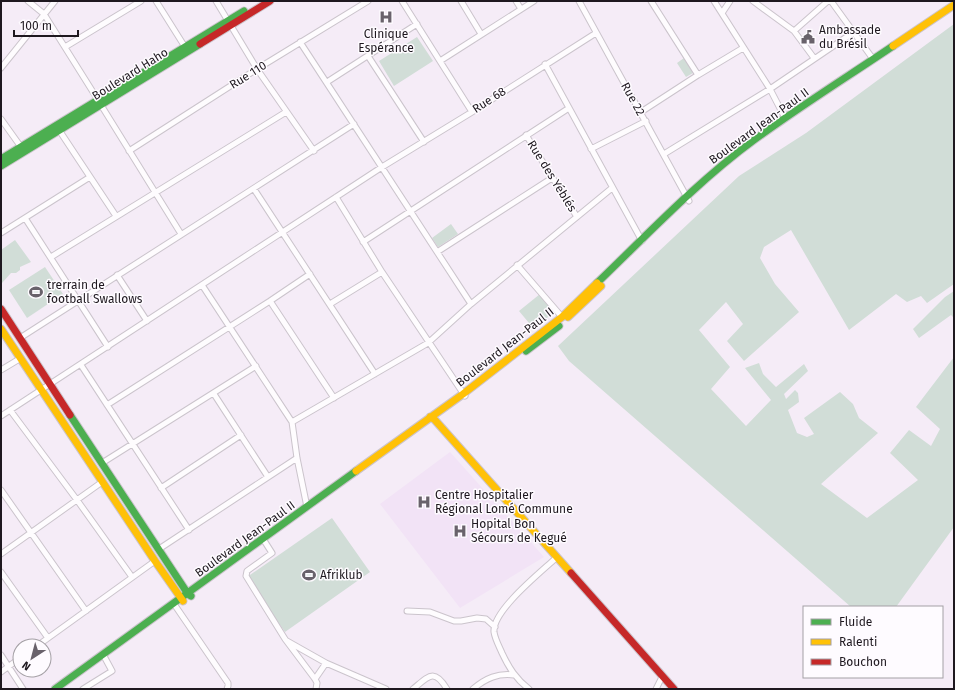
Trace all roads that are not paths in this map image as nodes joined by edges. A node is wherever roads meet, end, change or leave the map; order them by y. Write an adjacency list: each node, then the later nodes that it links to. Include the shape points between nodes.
1 (28, 1): 23 (street)
2 (55, 1): 23 (street)
3 (141, 1): 31 (street)
4 (156, 1): 32 (street)
5 (216, 1): 24 (street)
6 (262, 1): 24 (main road, Boulevard Haho)
7 (270, 1): 24 (main road, Boulevard Haho)
8 (368, 1): 30 (street, Rue 110)
9 (402, 1): 25 (street)
10 (461, 1): 29 (street)
11 (516, 1): 20 (street)
12 (534, 1): 20 (street)
13 (579, 1): 28 (street, Rue 22)
14 (651, 1): 41 (street)
15 (714, 1): 22 (street)
16 (730, 1): 22 (street)
17 (753, 1): 26 (street)
18 (829, 1): 26 (street); 27 (street)
19 (954, 5): 36 (main road, Boulevard Jean-Paul II)
20 (521, 9): 29 (street)
21 (954, 10): 70 (main road, Boulevard Jean-Paul II, via 784,124)
22 (722, 13): 33 (street)
23 (44, 14): 31 (street); 39 (street)
24 (230, 23): 32 (main road, Boulevard Haho); 40 (street); 44 (main road, Boulevard Haho)
25 (417, 24): 34 (street); 37 (street)
26 (794, 31): 35 (street)
27 (854, 32): 35 (street); 36 (street)
28 (596, 33): 38 (street, Rue 68); 48 (street, Rue 22)
29 (481, 34): 37 (street)
30 (300, 42): 40 (street, Rue 110); 42 (street)
31 (65, 47): 44 (street)
32 (185, 47): 44 (main road, Boulevard Haho)
33 (743, 48): 41 (street); 43 (street)
34 (368, 56): 42 (street); 55 (street)
35 (814, 58): 43 (street)
36 (873, 59): 49 (main road, Boulevard Jean-Paul II)
37 (440, 61): 47 (street)
38 (544, 64): 45 (street); 47 (street, Rue 68)
39 (1, 68)
40 (257, 69): 46 (street); 58 (street, Rue 110)
41 (698, 75): 48 (street)
42 (327, 82): 52 (street)
43 (770, 89): 49 (street); 60 (street)
44 (99, 102): 53 (main road, Boulevard Haho); 56 (main road, Boulevard Haho); 58 (street)
45 (569, 108): 54 (street); 57 (street)
46 (286, 112): 59 (street); 68 (street)
47 (472, 112): 55 (street, Rue 68)
48 (641, 112): 51 (street, Rue 22)
49 (786, 118): 70 (main road, Boulevard Jean-Paul II, via 725,163)
50 (1, 119): 56 (street)
51 (646, 121): 57 (street); 60 (street, Rue 22)
52 (354, 124): 59 (street); 63 (street)
53 (60, 130): 62 (main road, Boulevard Haho); 64 (street)
54 (526, 135): 65 (street, Rue des Yéblés); 71 (street)
55 (424, 142): 63 (street, Rue 68)
56 (21, 147): 61 (main road, Boulevard Haho)
57 (591, 149): 66 (street)
58 (129, 151): 68 (street)
59 (314, 151): 67 (street)
60 (664, 154): 70 (street, Rue 22)
61 (1, 160)
62 (1, 166)
63 (382, 167): 69 (street, Rue 68); 71 (street)
64 (90, 177): 72 (street); 74 (street)
65 (552, 178): 73 (street, Rue des Yéblés); 80 (street)
66 (612, 188): 73 (street); 78 (street)
67 (254, 189): 75 (street); 77 (street)
68 (156, 192): 72 (street); 77 (street)
69 (336, 197): 75 (street, Rue 68); 79 (street)
70 (688, 199): 78 (main road, Boulevard Jean-Paul II); 107 (main road, Boulevard Jean-Paul II, via 583,304 547,336)
71 (410, 212): 79 (street); 80 (street)
72 (116, 216): 81 (street)
73 (577, 217): 82 (street)
74 (25, 218): 76 (street); 81 (street)
75 (283, 232): 84 (street); 86 (street, Rue 68)
76 (1, 233)
77 (182, 234): 85 (street)
78 (642, 241): 92 (main road, Boulevard Jean-Paul II)
79 (363, 242): 83 (street)
80 (437, 252): 90 (street)
81 (51, 257): 87 (street)
82 (517, 265): 90 (street); 92 (street)
83 (382, 272): 89 (street); 97 (street)
84 (310, 274): 88 (street); 89 (street)
85 (117, 275): 87 (street); 93 (street)
86 (202, 285): 93 (street, Rue 68); 94 (street)
87 (79, 301): 96 (street); 98 (street)
88 (270, 301): 94 (street); 108 (street)
89 (330, 304): 103 (street)
90 (471, 304): 97 (street)
91 (1, 309): 96 (main road)
92 (562, 317): 107 (main road, Boulevard Jean-Paul II)
93 (147, 321): 98 (street, Rue 68)
94 (230, 327): 101 (street); 109 (street)
95 (1, 329): 99 (main road)
96 (20, 338): 104 (main road)
97 (428, 343): 103 (street); 107 (street)
98 (108, 346): 100 (street, Rue 68)
99 (21, 358): 102 (street); 105 (main road)
100 (81, 365): 104 (street, Rue 68); 109 (street)
101 (256, 366): 106 (street); 113 (street)
102 (1, 370)
103 (375, 374): 108 (street)
104 (51, 384): 105 (street, Rue 68); 117 (main road)
105 (42, 389): 110 (street, Rue 68); 119 (main road)
106 (214, 394): 114 (street); 115 (street)
107 (464, 395): 112 (main road, Boulevard Jean-Paul II)
108 (334, 398): 113 (street)
109 (107, 405): 115 (street)
110 (10, 410): 111 (street, Rue 68); 122 (street)
111 (1, 416)
112 (432, 418): 123 (main road, Boulevard Jean-Paul II); 126 (main road, Boulevard Jean-Paul II); 129 (main road)
113 (292, 422): 116 (street)
114 (241, 435): 118 (street); 120 (street)
115 (132, 445): 117 (street); 120 (street)
116 (297, 458): 118 (street); 123 (street)
117 (102, 464): 127 (main road)
118 (268, 477): 124 (street)
119 (102, 482): 122 (street); 130 (main road)
120 (161, 488): 124 (street)
121 (1, 490): 125 (street)
122 (77, 500): 125 (street); 132 (street)
123 (307, 507): 133 (main road, Boulevard Jean-Paul II)
124 (189, 530): 127 (street)
125 (32, 533): 128 (street); 136 (street)
126 (265, 542): 133 (main road, Boulevard Jean-Paul II); 140 (street, via 272,553 247,571 246,576)
127 (159, 548): 133 (main road)
128 (1, 554)
129 (556, 558): 138 (street, via 508,603); 150 (main road)
130 (155, 561): 132 (street); 134 (main road)
131 (1, 572): 139 (street)
132 (132, 577): 136 (street)
133 (190, 595): 134 (main road, Boulevard Jean-Paul II)
134 (182, 600): 135 (main road, Boulevard Jean-Paul II)
135 (175, 606): 142 (main road, Boulevard Jean-Paul II); 153 (main road, Boulevard Jean-Paul II); 156 (street, via 228,683)
136 (86, 611): 139 (street)
137 (407, 611): 138 (street, via 430,612 454,621 486,619)
138 (495, 627): 145 (street, via 495,638)
139 (48, 638)
140 (285, 640): 143 (street); 151 (street)
141 (1, 656): 146 (street)
142 (105, 658): 154 (main road, Boulevard Jean-Paul II); 155 (street, via 112,671)
143 (326, 663): 151 (street); 158 (street)
144 (12, 664): 146 (street)
145 (507, 664): 148 (street); 149 (street)
146 (9, 666): 147 (street); 152 (street)
147 (1, 672)
148 (502, 674): 149 (street); 161 (street, via 486,680)
149 (514, 675): 162 (street)
150 (662, 677): 163 (street); 164 (main road)
151 (315, 679): 157 (street)
152 (23, 689)
153 (55, 689)
154 (62, 689)
155 (83, 689)
156 (227, 689)
157 (316, 689)
158 (386, 689)
159 (413, 689): 160 (street, via 427,677 437,676)
160 (447, 689)
161 (473, 689)
162 (529, 689)
163 (656, 689)
164 (674, 689)

